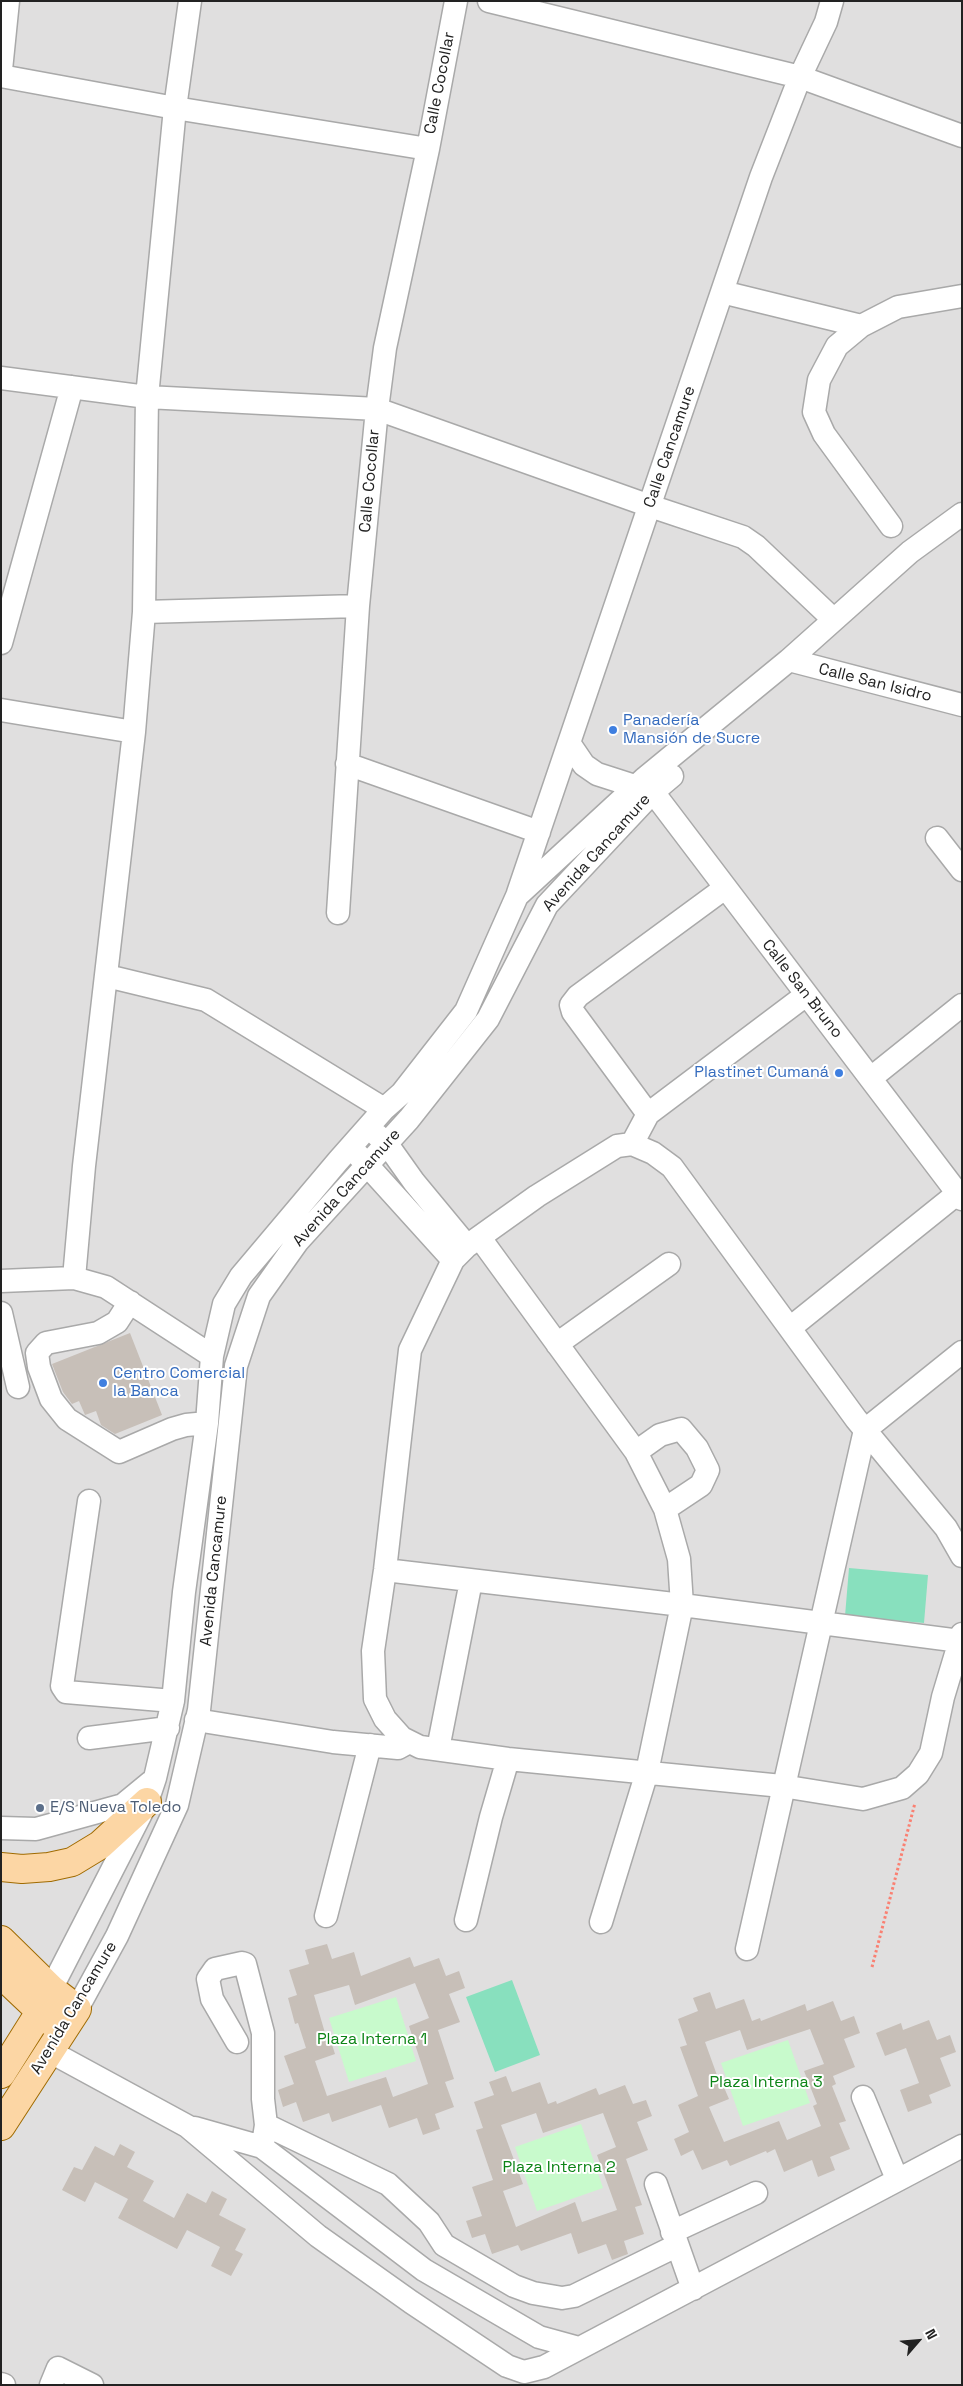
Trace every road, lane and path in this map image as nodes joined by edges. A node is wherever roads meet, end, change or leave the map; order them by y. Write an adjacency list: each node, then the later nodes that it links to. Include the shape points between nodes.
1 (8, 1): 6 (street)
2 (190, 1): 9 (street)
3 (456, 1): 11 (street, Calle Cocollar)
4 (490, 1): 8 (street)
5 (832, 1): 8 (street, Calle Cancamure, via 826,22)
6 (1, 70)
7 (1, 76): 9 (street)
8 (800, 77): 10 (street); 12 (street, Calle Cancamure, via 761,177)
9 (175, 108): 11 (street); 17 (street)
10 (962, 136)
11 (428, 149): 18 (street, Calle Cocollar, via 386,348)
12 (722, 292): 14 (street); 19 (street, Calle Cancamure)
13 (962, 296): 14 (street, via 898,307)
14 (861, 326): 21 (street, via 837,346 819,380 814,412 824,434)
15 (1, 378): 16 (street)
16 (72, 387): 17 (street); 25 (street)
17 (147, 396): 18 (street); 23 (street)
18 (377, 409): 19 (street); 22 (street, Calle Cocollar)
19 (650, 506): 24 (street, via 743,537); 30 (street, Calle Cancamure)
20 (962, 514): 24 (street, Avenida Cancamure, via 910,552)
21 (892, 526)
22 (358, 606): 23 (street); 31 (street, Calle Cocollar)
23 (144, 612): 29 (street)
24 (833, 619): 26 (street, Avenida Cancamure)
25 (1, 643)
26 (795, 662): 27 (street, Calle San Isidro); 32 (street, Avenida Cancamure)
27 (962, 705)
28 (1, 710): 29 (street)
29 (134, 732): 39 (street)
30 (569, 743): 32 (street, via 584,765 597,774); 33 (street, Calle Cancamure)
31 (347, 764): 33 (street); 38 (street, Calle Cocollar)
32 (644, 790): 36 (street, Calle San Bruno); 37 (street, Avenida Cancamure); 46 (street, Avenida Cancamure, via 547,905 488,1019)
33 (539, 832): 37 (street, Calle Cancamure)
34 (937, 838): 35 (street)
35 (962, 870)
36 (725, 888): 40 (street, Calle San Bruno); 44 (street, via 578,996 571,1005 572,1012)
37 (517, 896): 43 (street, Avenida Cancamure, via 466,1011 402,1093)
38 (338, 913)
39 (107, 976): 43 (street, via 206,1000); 55 (street)
40 (806, 995): 42 (street, Calle San Bruno); 44 (street)
41 (962, 1005): 42 (street)
42 (871, 1078): 51 (street, Calle San Bruno)
43 (384, 1109): 45 (street, Avenida Cancamure)
44 (648, 1114): 47 (street)
45 (369, 1127): 46 (street); 48 (street, Avenida Cancamure)
46 (387, 1144): 49 (street, Avenida Cancamure); 50 (street)
47 (632, 1144): 53 (street, via 617,1146 537,1196); 59 (street, via 653,1153 672,1167)
48 (350, 1147): 49 (street); 62 (street, Avenida Cancamure, via 241,1276 224,1304)
49 (368, 1164): 52 (street); 76 (street, Avenida Cancamure, via 298,1241 259,1296 236,1366)
50 (414, 1182): 52 (street); 53 (street)
51 (960, 1196): 59 (street)
52 (396, 1198): 53 (street)
53 (467, 1248): 60 (street); 70 (street, via 410,1350)
54 (669, 1264): 60 (street)
55 (74, 1278): 56 (street); 57 (street, via 106,1287)
56 (1, 1281)
57 (130, 1302): 62 (street); 64 (street, via 117,1322 98,1333 46,1343 37,1353 51,1399 67,1419 120,1452 179,1427)
58 (1, 1313): 63 (street)
59 (790, 1328): 65 (street)
60 (557, 1344): 66 (street)
61 (962, 1352): 65 (street)
62 (212, 1356): 64 (street, Avenida Cancamure)
63 (18, 1387)
64 (207, 1423): 75 (street, Avenida Cancamure)
65 (864, 1430): 69 (street, via 946,1528); 73 (street)
66 (636, 1452): 68 (street); 68 (street, via 660,1435 681,1429 697,1448 708,1470 701,1485)
67 (89, 1501): 75 (street, via 62,1686 66,1692)
68 (665, 1509): 72 (street, via 679,1560)
69 (962, 1556)
70 (385, 1570): 71 (street); 79 (street, via 373,1651 375,1699 385,1719)
71 (471, 1581): 72 (street); 81 (street)
72 (682, 1604): 73 (street); 83 (street)
73 (820, 1624): 74 (street); 85 (street)
74 (961, 1638): 84 (street, via 943,1697 931,1753)
75 (173, 1701): 77 (street, Avenida Cancamure)
76 (196, 1720): 80 (street); 97 (street, Avenida Cancamure, via 177,1805 117,1936)
77 (168, 1728): 78 (street); 86 (street, Avenida Cancamure)
78 (89, 1738)
79 (409, 1742): 80 (street, via 398,1748); 81 (street)
80 (370, 1745): 89 (street)
81 (438, 1749): 82 (street)
82 (508, 1759): 83 (street); 90 (street)
83 (647, 1772): 85 (street); 91 (street)
84 (911, 1780): 85 (street, via 902,1788 863,1800); 94 (path, via 914,1809)
85 (782, 1786): 93 (street)
86 (151, 1790): 87 (street, via 123,1805 36,1829); 88 (main road, via 100,1845 72,1862 22,1869); 96 (street, Avenida Cancamure)
87 (1, 1828)
88 (1, 1867)
89 (326, 1916)
90 (466, 1920)
91 (601, 1922)
92 (1, 1940): 96 (main road)
93 (747, 1949)
94 (872, 1967)
95 (1, 1974): 96 (main road)
96 (46, 2001): 97 (main road); 98 (main road); 100 (main road, Avenida Cancamure)
97 (77, 2009): 98 (main road, Avenida Cancamure)
98 (56, 2041): 103 (main road, Avenida Cancamure); 104 (street)
99 (237, 2042): 102 (street, via 212,1999 208,1979 215,1969 242,1963 245,1964 264,2033)
100 (1, 2074)
101 (863, 2097): 107 (street)
102 (266, 2125): 106 (street); 110 (street, via 388,2184 429,2222)
103 (1, 2126)
104 (187, 2126): 106 (street); 114 (street, via 318,2236 506,2366 524,2372 544,2367)
105 (962, 2146): 107 (street)
106 (262, 2147): 112 (street)
107 (897, 2179): 113 (street)
108 (656, 2184): 111 (street)
109 (756, 2193): 111 (street)
110 (440, 2239): 111 (street, via 514,2286 562,2298 574,2296); 112 (street)
111 (674, 2239): 113 (street)
112 (424, 2270): 114 (street, via 538,2337)
113 (693, 2288): 114 (street)
114 (580, 2348)
115 (51, 2385): 116 (street, via 58,2368)
116 (92, 2385)

